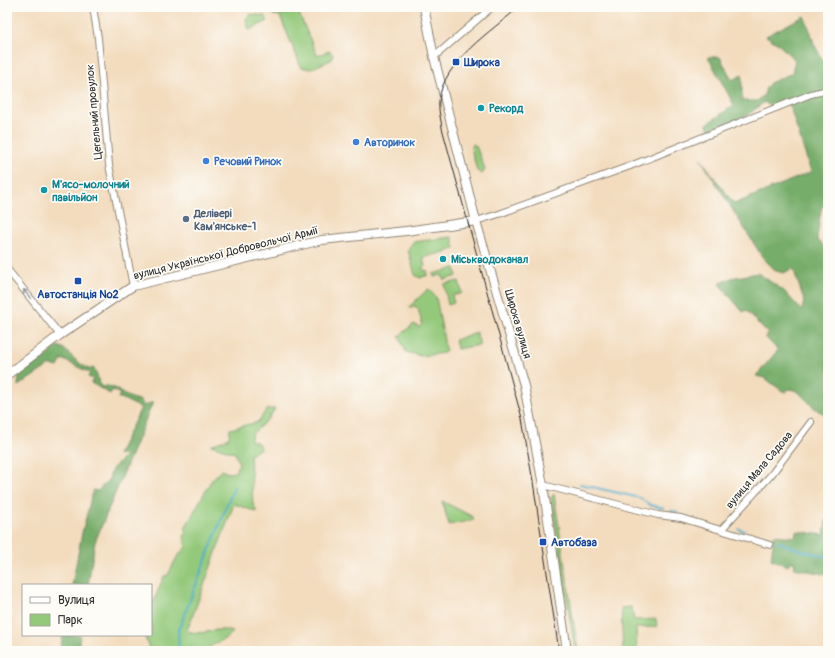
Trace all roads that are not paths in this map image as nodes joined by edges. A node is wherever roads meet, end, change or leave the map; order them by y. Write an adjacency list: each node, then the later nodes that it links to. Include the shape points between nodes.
1 (93, 7): 8 (street, Цегельний провулок, via 109,165)
2 (424, 7): 4 (street, Широка вулиця)
3 (492, 7): 4 (street)
4 (434, 57): 6 (street, Широка вулиця)
5 (828, 90): 6 (street, via 811,94 630,166)
6 (476, 220): 8 (street, вулиця Української Добровольчої Армії, via 322,240); 12 (street, Широка вулиця, via 524,386)
7 (7, 269): 9 (street, one-way to 7)
8 (133, 286): 9 (street, вулиця Української Добровольчої Армії)
9 (60, 335): 10 (street, вулиця Української Добровольчої Армії)
10 (7, 374)
11 (811, 422): 13 (street, вулиця Мала Садова, via 771,475)
12 (543, 485): 13 (street); 15 (street, Широка вулиця)
13 (722, 530): 14 (street)
14 (770, 545)
15 (567, 651)

